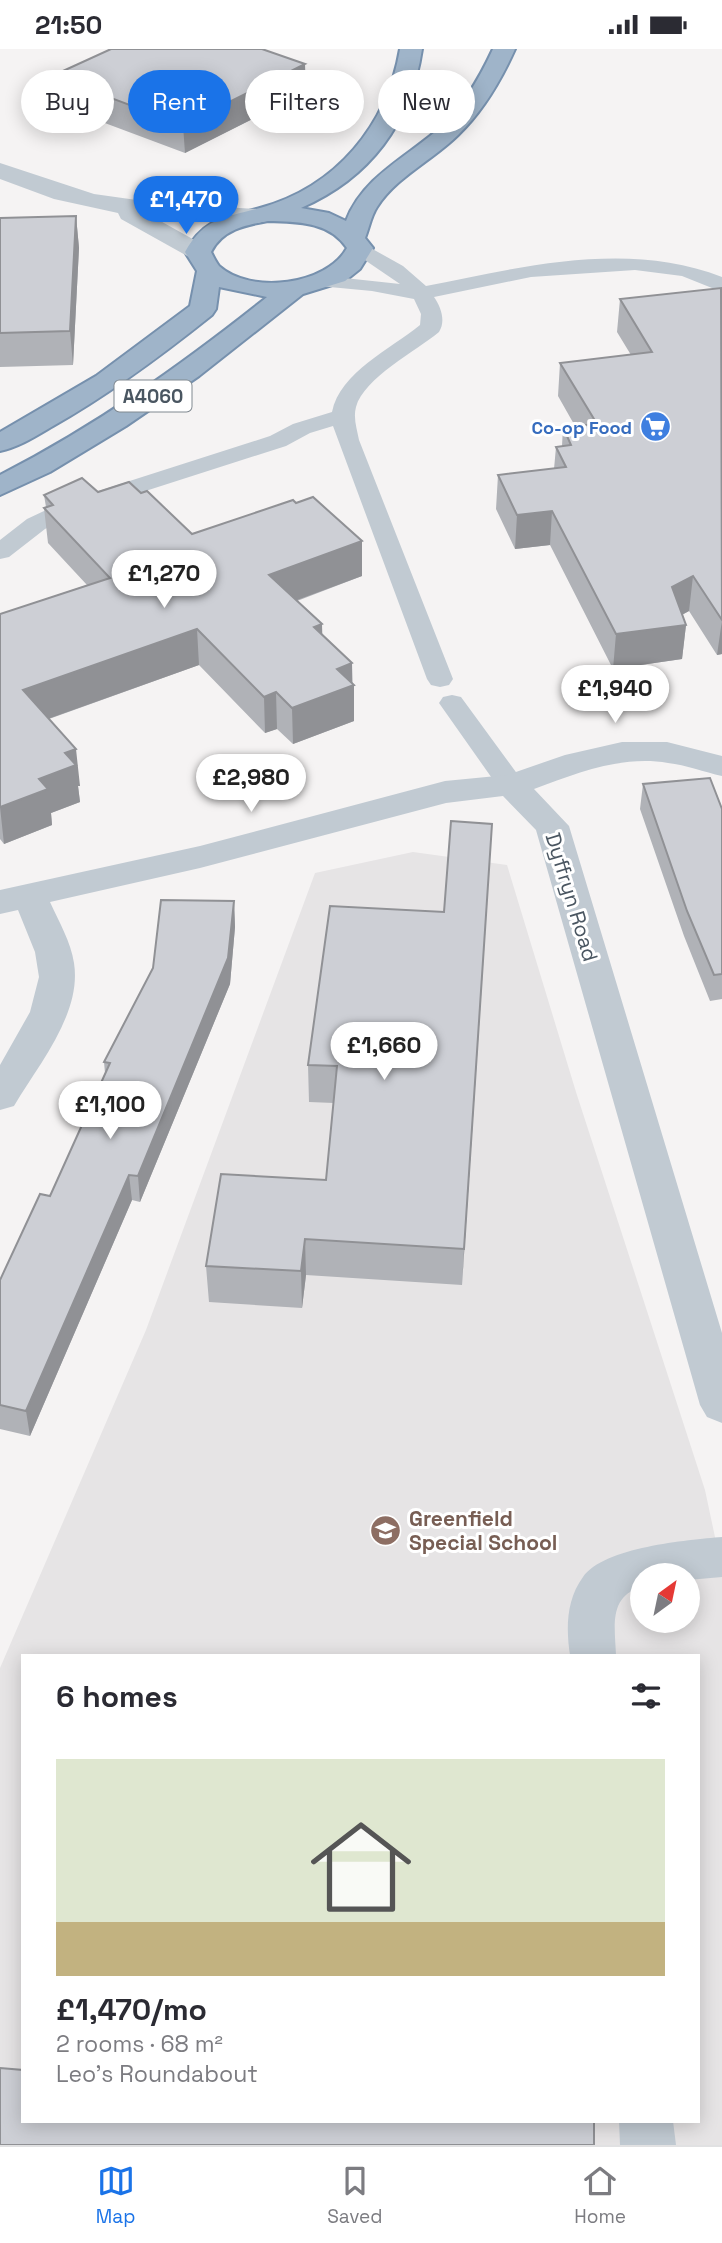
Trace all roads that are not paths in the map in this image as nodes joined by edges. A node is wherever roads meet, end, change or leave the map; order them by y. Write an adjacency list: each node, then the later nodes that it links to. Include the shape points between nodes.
1 (411, 49): 5 (highway, via 394,109 347,173)
2 (504, 49): 6 (highway, via 461,118 382,185 364,207)
3 (0, 170): 4 (street, via 30,184)
4 (117, 208): 5 (street); 7 (street)
5 (263, 215): 6 (highway, via 322,218 342,226); 7 (highway, via 217,228 204,239)
6 (357, 242): 8 (highway, via 357,261); 11 (lane, via 399,271)
7 (204, 261): 10 (highway, via 240,285); 13 (highway, A4060, via 203,309 156,348 40,423)
8 (326, 282): 10 (highway); 11 (lane)
9 (722, 286): 11 (lane, via 686,270 635,264 531,271)
10 (295, 288): 14 (highway, A4060, via 219,350 132,411)
11 (420, 294): 12 (lane, via 434,316 431,327 364,381 346,402)
12 (343, 418): 15 (lane, via 315,422 278,441 69,509 36,524); 17 (lane, via 446,691)
13 (0, 443)
14 (0, 486)
15 (0, 552)
16 (722, 766): 17 (street, via 667,752 622,752)
17 (512, 785): 18 (street, via 445,792 200,857); 20 (street, Dyffryn Road, via 552,826)
18 (15, 899): 19 (street, via 56,962 58,988 47,1017)
19 (0, 1096)
20 (722, 1405)
21 (722, 1557): 22 (street, via 627,1571 599,1590 590,1624)
22 (593, 1654)
23 (646, 2123): 24 (street)
24 (649, 2145)

